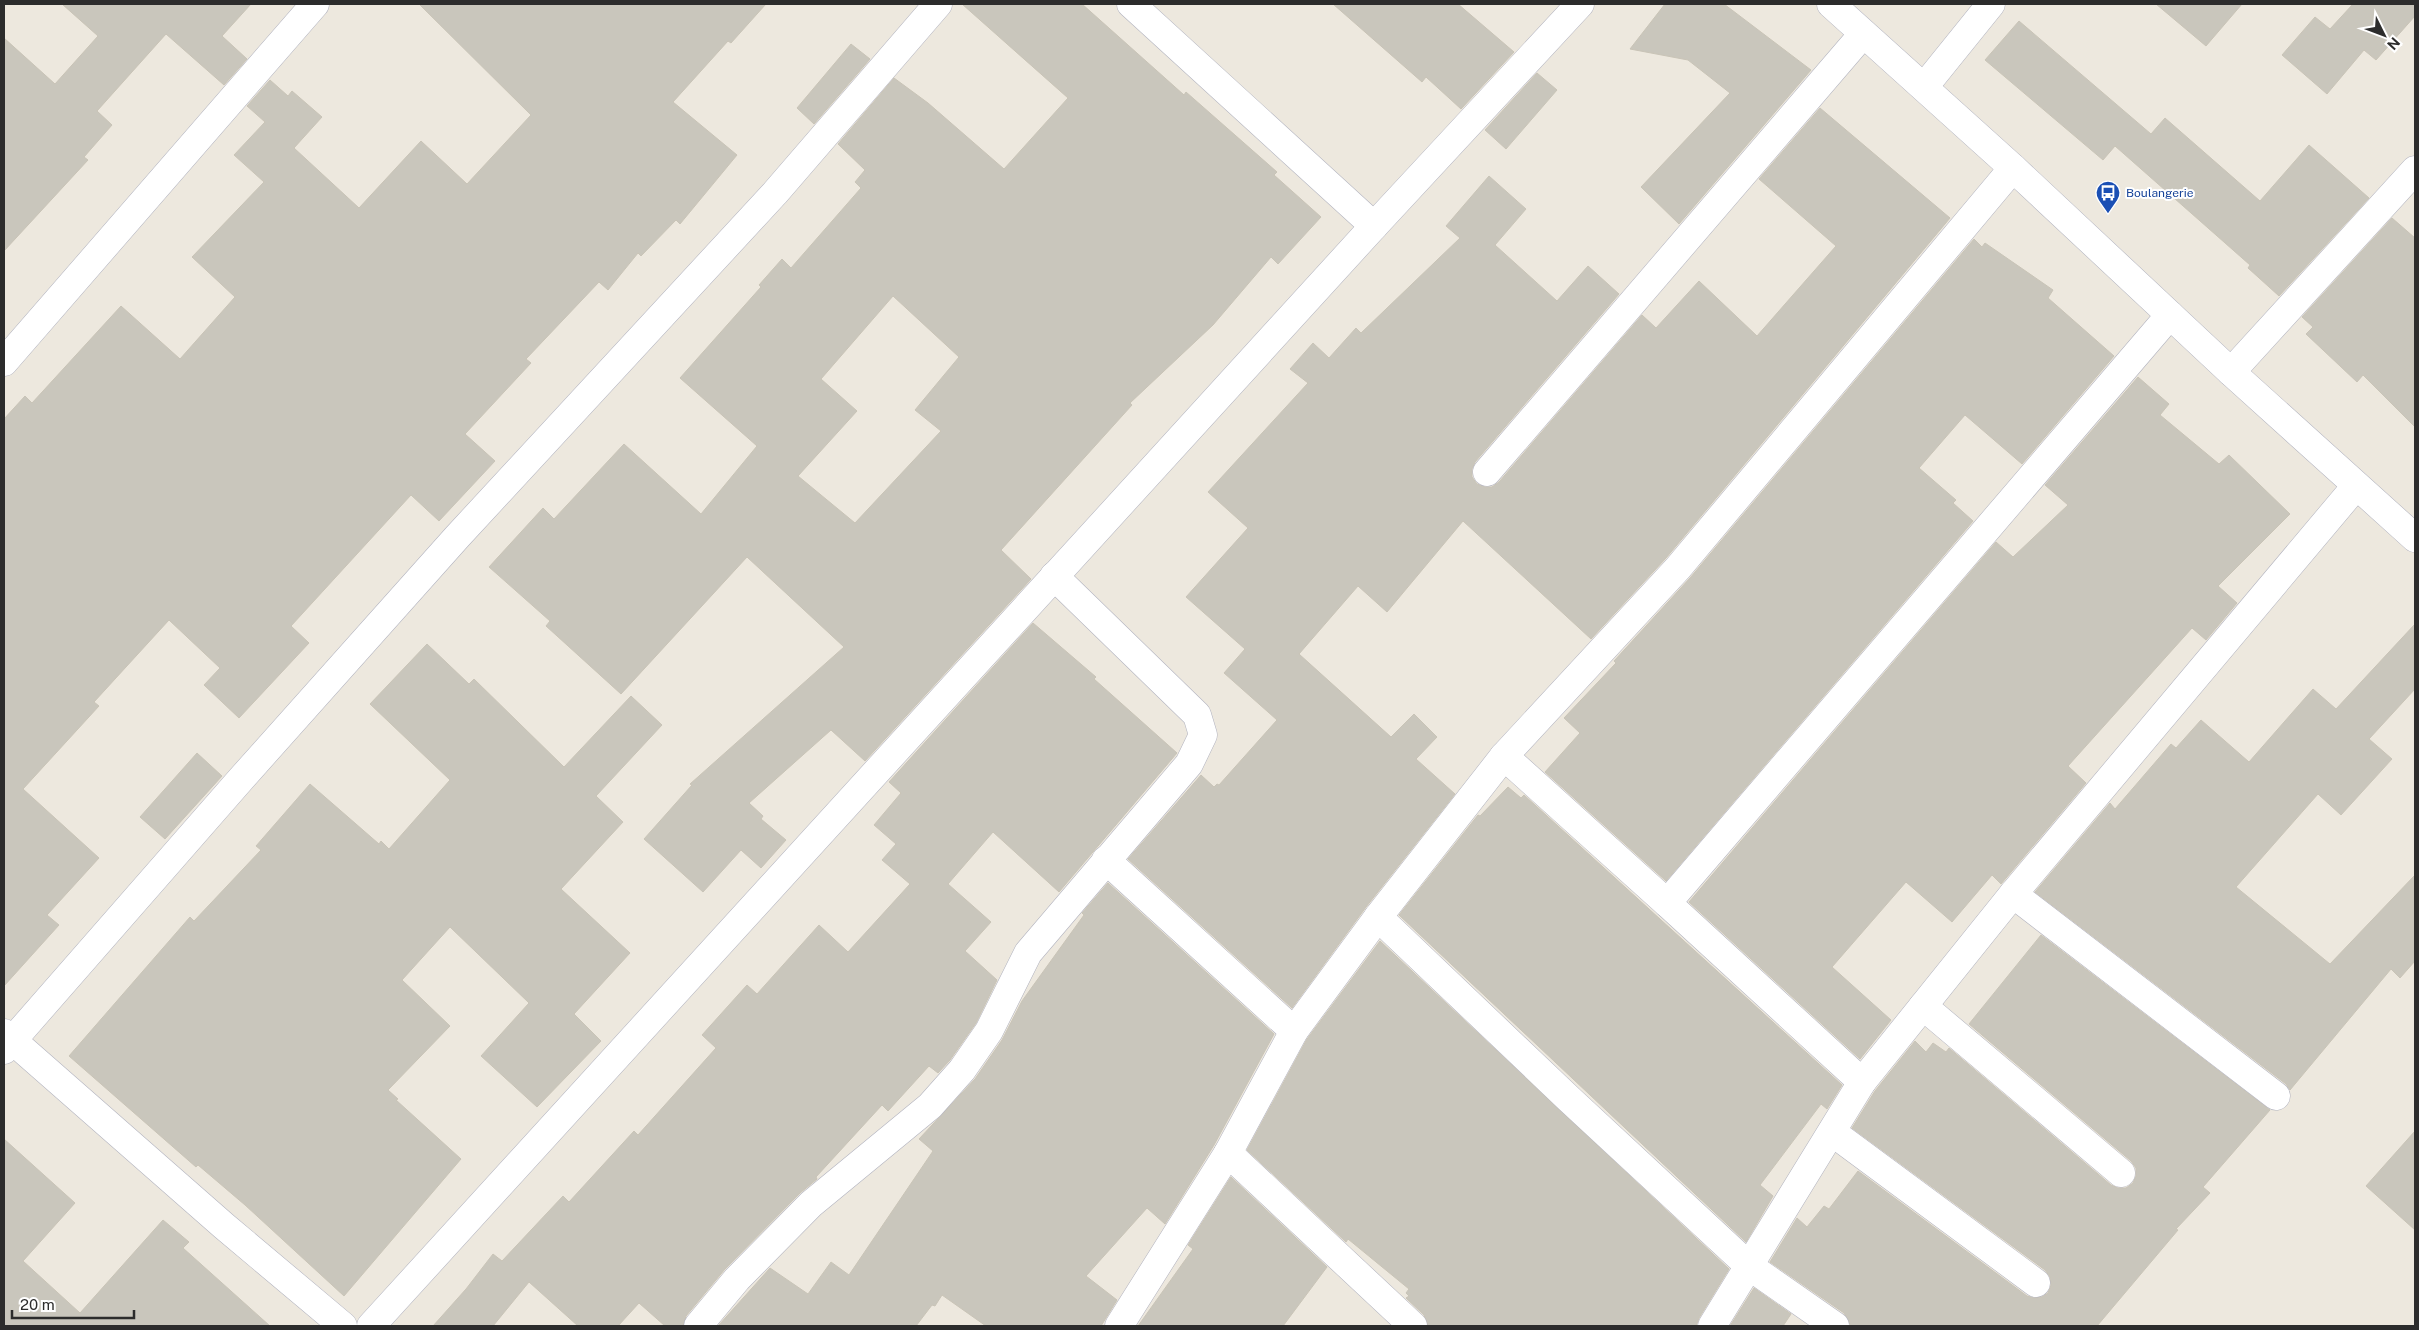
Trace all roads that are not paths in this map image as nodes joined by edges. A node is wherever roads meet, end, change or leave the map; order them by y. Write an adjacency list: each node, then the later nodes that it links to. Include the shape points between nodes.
1 (315, 4): 13 (street)
2 (938, 4): 26 (street, via 775,193 457,537)
3 (1132, 4): 11 (street)
4 (1580, 4): 11 (street)
5 (1831, 4): 7 (street)
6 (1991, 4): 8 (street)
7 (1863, 34): 8 (street); 15 (street)
8 (1924, 88): 9 (street)
9 (2013, 168): 12 (street); 19 (street, via 1678,568)
10 (2415, 170): 14 (street)
11 (1374, 226): 18 (street)
12 (2170, 315): 14 (street); 22 (street)
13 (4, 362)
14 (2231, 372): 16 (street)
15 (1487, 472)
16 (2356, 486): 17 (street); 21 (street)
17 (2412, 528)
18 (1054, 576): 20 (street, via 1197,715 1203,736 1189,764); 36 (street)
19 (1504, 756): 22 (street); 23 (street)
20 (1106, 860): 25 (street); 34 (street, via 1028,952 989,1031 962,1070 930,1106 811,1204 738,1279)
21 (2013, 894): 24 (street); 28 (street)
22 (1667, 903): 27 (street)
23 (1378, 918): 25 (street); 32 (street)
24 (1923, 1006): 27 (street); 31 (street)
25 (1294, 1031): 30 (street)
26 (7, 1041): 35 (street)
27 (1862, 1082): 29 (street)
28 (2276, 1096)
29 (1832, 1132): 32 (street); 33 (street)
30 (1228, 1153): 37 (street); 38 (street)
31 (2121, 1173)
32 (1749, 1266): 39 (street); 40 (street)
33 (2036, 1283)
34 (701, 1325)
35 (343, 1326)
36 (371, 1326)
37 (1119, 1326)
38 (1413, 1326)
39 (1712, 1326)
40 (1835, 1326)

